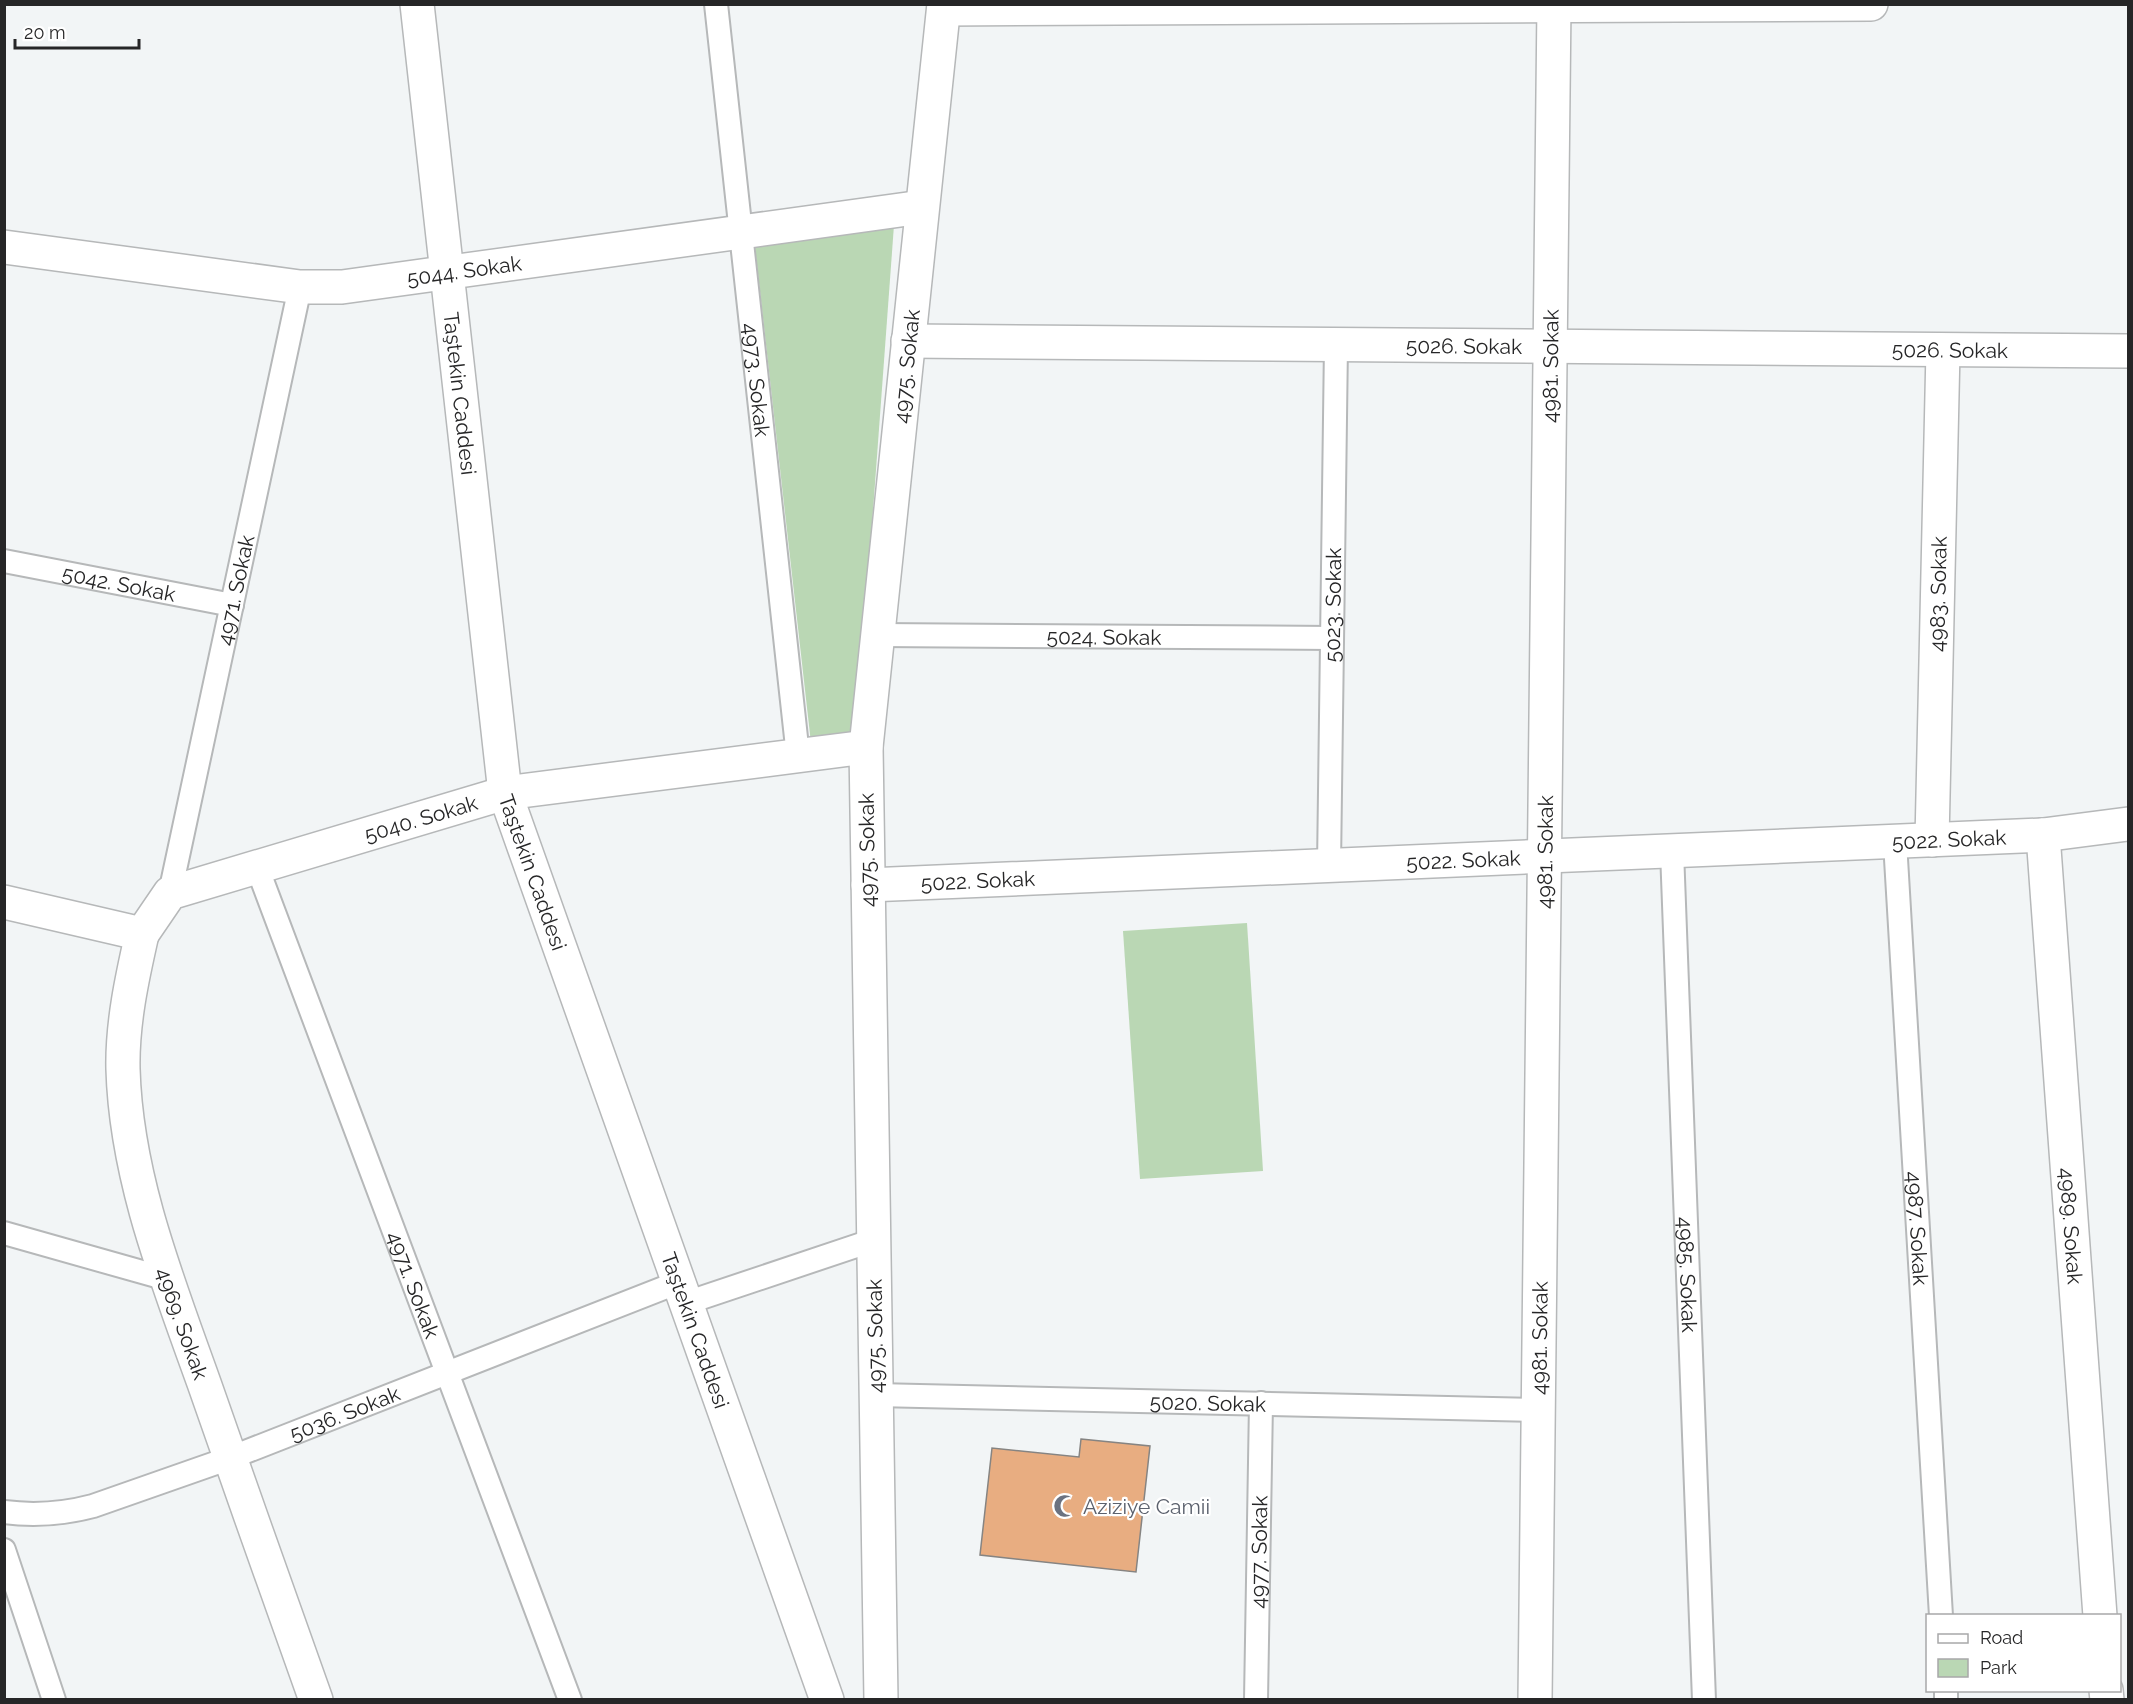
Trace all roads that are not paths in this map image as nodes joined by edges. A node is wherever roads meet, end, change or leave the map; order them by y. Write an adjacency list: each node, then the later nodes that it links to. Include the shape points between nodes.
1 (417, 4): 9 (street, Taştekin Caddesi)
2 (716, 4): 7 (lane, 4973. Sokak)
3 (1871, 4): 4 (street)
4 (1554, 5): 5 (street); 13 (street, 4981. Sokak)
5 (944, 7): 6 (street, 4975. Sokak)
6 (922, 207): 7 (street, 5044. Sokak); 11 (street, 4975. Sokak)
7 (741, 232): 9 (street, 5044. Sokak); 21 (lane, 4973. Sokak)
8 (4, 247): 10 (street, 5044. Sokak)
9 (446, 273): 10 (street, 5044. Sokak, via 342,287); 22 (street, Taştekin Caddesi)
10 (300, 287): 17 (lane, 4971. Sokak)
11 (908, 340): 12 (street, 5026. Sokak); 18 (street, 4975. Sokak)
12 (1336, 344): 13 (street, 5026. Sokak); 19 (lane, 5023. Sokak)
13 (1551, 346): 14 (street, 5026. Sokak); 28 (street, 4981. Sokak)
14 (1943, 350): 15 (street, 5026. Sokak); 25 (street, 4983. Sokak)
15 (2128, 351)
16 (4, 561): 17 (lane, 5042. Sokak)
17 (232, 605): 32 (lane, 4971. Sokak)
18 (878, 635): 19 (lane, 5024. Sokak); 20 (street, 4975. Sokak)
19 (1332, 638): 29 (lane, 5023. Sokak)
20 (866, 747): 21 (street, 5040. Sokak); 31 (street, 4975. Sokak)
21 (798, 756): 22 (street, 5040. Sokak)
22 (505, 794): 30 (street, 5040. Sokak); 38 (street, Taştekin Caddesi)
23 (2128, 824): 24 (street, 5022. Sokak)
24 (2043, 835): 25 (street, 5022. Sokak); 47 (street, 4989. Sokak)
25 (1932, 840): 26 (street, 5022. Sokak)
26 (1895, 842): 27 (street, 5022. Sokak); 46 (lane, 4987. Sokak)
27 (1672, 851): 28 (street, 5022. Sokak); 55 (lane, 4985. Sokak)
28 (1545, 857): 29 (street, 5022. Sokak); 42 (street, 4981. Sokak)
29 (1329, 866): 31 (street, 5022. Sokak)
30 (257, 867): 32 (street, 5040. Sokak); 39 (lane, 4971. Sokak)
31 (868, 885): 36 (street, 4975. Sokak)
32 (170, 893): 34 (street)
33 (4, 902): 34 (street)
34 (142, 934): 37 (street, 4969. Sokak, via 129,998 123,1069 139,1184)
35 (4, 1233): 37 (lane)
36 (874, 1240): 38 (lane, 5036. Sokak); 40 (street, 4975. Sokak)
37 (167, 1279): 43 (street, 4969. Sokak)
38 (683, 1293): 39 (lane, 5036. Sokak); 51 (street, Taştekin Caddesi)
39 (447, 1373): 43 (lane, 5036. Sokak); 50 (lane, 4971. Sokak)
40 (876, 1395): 41 (lane, 5020. Sokak); 52 (street, 4975. Sokak)
41 (1261, 1403): 42 (lane, 5020. Sokak); 53 (lane, 4977. Sokak)
42 (1539, 1410): 54 (street, 4981. Sokak)
43 (230, 1458): 44 (lane, 5036. Sokak, via 71,1512); 49 (street, 4969. Sokak)
44 (4, 1512)
45 (4, 1550): 48 (lane)
46 (1941, 1614)
47 (2100, 1614)
48 (54, 1700)
49 (316, 1700)
50 (570, 1700)
51 (827, 1700)
52 (881, 1700)
53 (1256, 1700)
54 (1535, 1700)
55 (1704, 1700)

